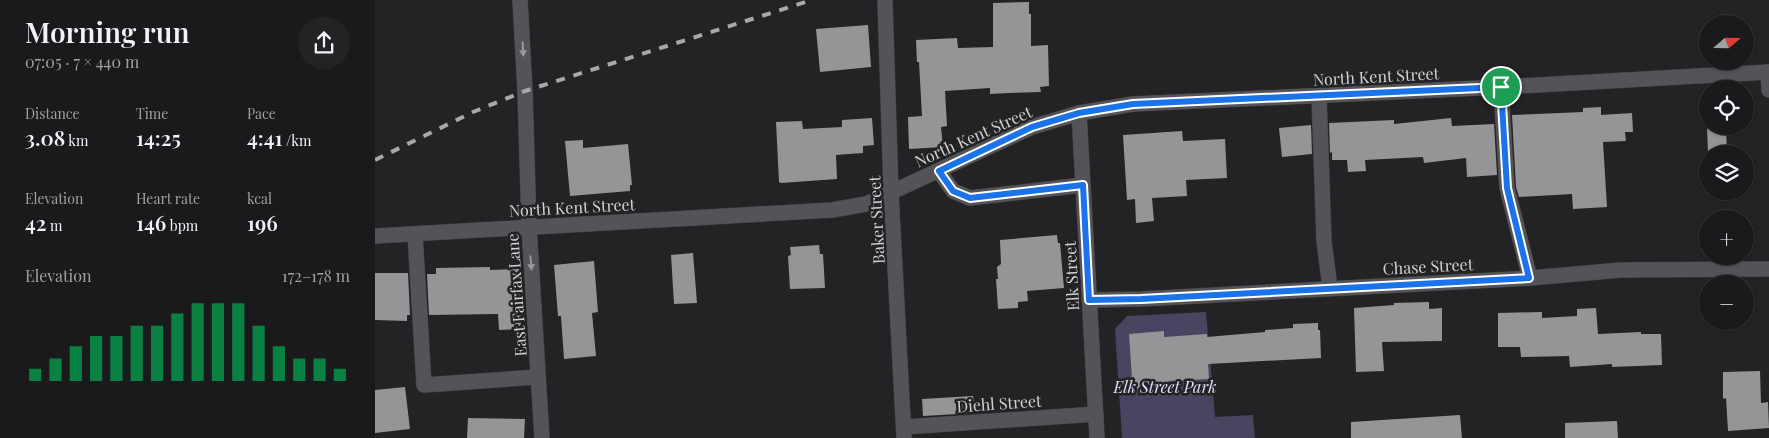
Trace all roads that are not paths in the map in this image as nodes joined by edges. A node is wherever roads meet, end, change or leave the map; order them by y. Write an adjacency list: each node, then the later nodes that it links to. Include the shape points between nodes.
1 (520, 0): 11 (street, East Fairfax Lane, one-way to 11)
2 (885, 0): 10 (street, Baker Street)
3 (1768, 72): 4 (street, North Kent Street); 5 (street)
4 (1501, 87): 6 (street, North Kent Street); 15 (street, via 1507,188)
5 (1769, 90)
6 (1319, 96): 7 (street, North Kent Street, via 1133,104); 16 (street, via 1324,241)
7 (1079, 113): 8 (street, North Kent Street, via 1032,127); 9 (street, Elk Street)
8 (939, 171): 9 (street, via 953,191 970,198); 10 (street, North Kent Street)
9 (1083, 185): 17 (street, Elk Street)
10 (891, 192): 11 (street, North Kent Street, via 866,204 832,210); 20 (street, Baker Street)
11 (529, 227): 12 (street, North Kent Street); 18 (street, East Fairfax Lane, one-way to 18)
12 (415, 234): 13 (street, North Kent Street); 18 (street, via 424,385)
13 (375, 236)
14 (1769, 269): 15 (street, Chase Street, via 1621,270)
15 (1529, 278): 16 (street, Chase Street)
16 (1330, 288): 17 (street, Chase Street)
17 (1089, 300): 19 (street, Elk Street)
18 (538, 377): 21 (street, East Fairfax Lane)
19 (1096, 414): 20 (street, Diehl Street); 22 (street, Elk Street)
20 (904, 433)
21 (542, 438)
22 (1097, 438)

